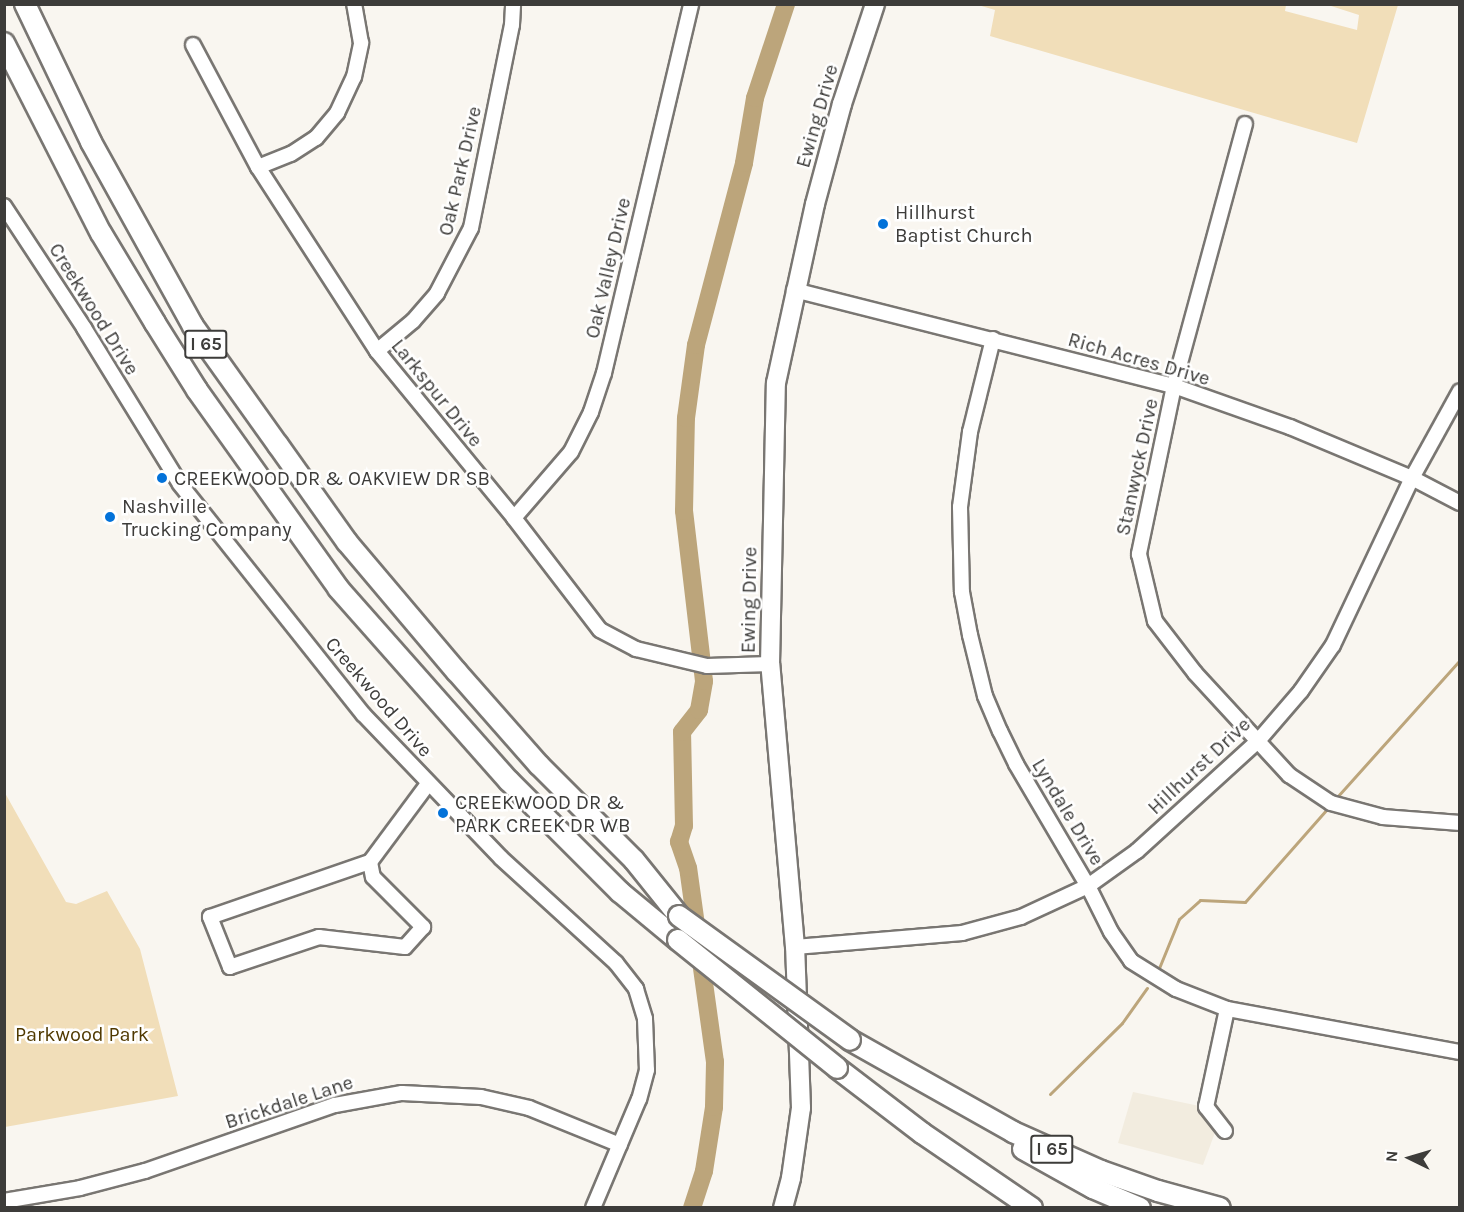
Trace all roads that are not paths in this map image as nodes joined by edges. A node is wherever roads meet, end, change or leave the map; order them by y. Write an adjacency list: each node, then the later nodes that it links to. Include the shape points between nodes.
1 (26, 4): 28 (highway, I 65, bridge, via 91,142 194,326 347,542 539,765 634,860 679,916 850,1040)
2 (354, 4): 9 (street, via 361,43 354,77 337,113 315,138 291,154)
3 (513, 4): 13 (street, Oak Park Drive, via 471,228 437,293 413,321)
4 (691, 4): 18 (street, Oak Valley Drive, via 604,373 591,412 571,452)
5 (875, 4): 11 (main road, Ewing Drive, via 842,104)
6 (4, 43): 34 (highway, I 65, bridge, via 101,233 155,323 197,390 338,588 509,781 620,892 837,1068 922,1133)
7 (194, 45): 9 (street, Larkspur Drive)
8 (1245, 124): 14 (street, Stanwyck Drive)
9 (258, 167): 13 (street, Larkspur Drive)
10 (4, 206): 21 (street, Creekwood Drive, via 180,484 363,714)
11 (794, 290): 12 (street, Rich Acres Drive); 19 (main road, Ewing Drive, via 776,383)
12 (993, 339): 14 (street, Rich Acres Drive); 24 (street, Lyndale Drive, via 970,432 960,507 964,602 986,696 1000,731)
13 (377, 351): 18 (street, Larkspur Drive)
14 (1174, 386): 16 (street, Rich Acres Drive, via 1290,427); 20 (street, Stanwyck Drive, via 1138,554 1155,621 1195,673)
15 (1460, 391): 16 (street, Hillhurst Drive)
16 (1412, 478): 17 (street, Rich Acres Drive); 20 (street, Hillhurst Drive, via 1333,645 1301,691)
17 (1460, 503)
18 (514, 518): 19 (street, Larkspur Drive, via 600,630 636,649 707,666)
19 (770, 664): 25 (main road, Ewing Drive)
20 (1258, 741): 22 (street, Stanwyck Drive, via 1289,775 1331,803 1383,817); 24 (street, Hillhurst Drive, via 1137,851)
21 (428, 784): 23 (street); 30 (street, Creekwood Drive, via 501,858 616,963 636,988 645,1019 647,1070)
22 (1460, 823)
23 (370, 862): 23 (street, via 373,877 423,927 405,947 319,936 230,967 210,917)
24 (1088, 886): 25 (street, Hillhurst Drive, via 1021,917 962,933); 26 (street, Lyndale Drive, via 1131,961 1176,989)
25 (795, 947): 33 (main road, Ewing Drive, via 801,1108)
26 (1227, 1009): 27 (street, Lyndale Drive); 29 (street, via 1206,1107)
27 (1460, 1052)
28 (895, 1066): 35 (highway, via 983,1128 1093,1188); 36 (highway, I 65, via 1013,1132 1101,1171)
29 (1225, 1131)
30 (620, 1144): 31 (street, Brickdale Lane, via 529,1108 481,1096 402,1093 335,1105 134,1174); 32 (street, Creekwood Drive)
31 (4, 1201)
32 (593, 1208)
33 (783, 1208)
34 (1032, 1208)
35 (1140, 1208)
36 (1220, 1208)

